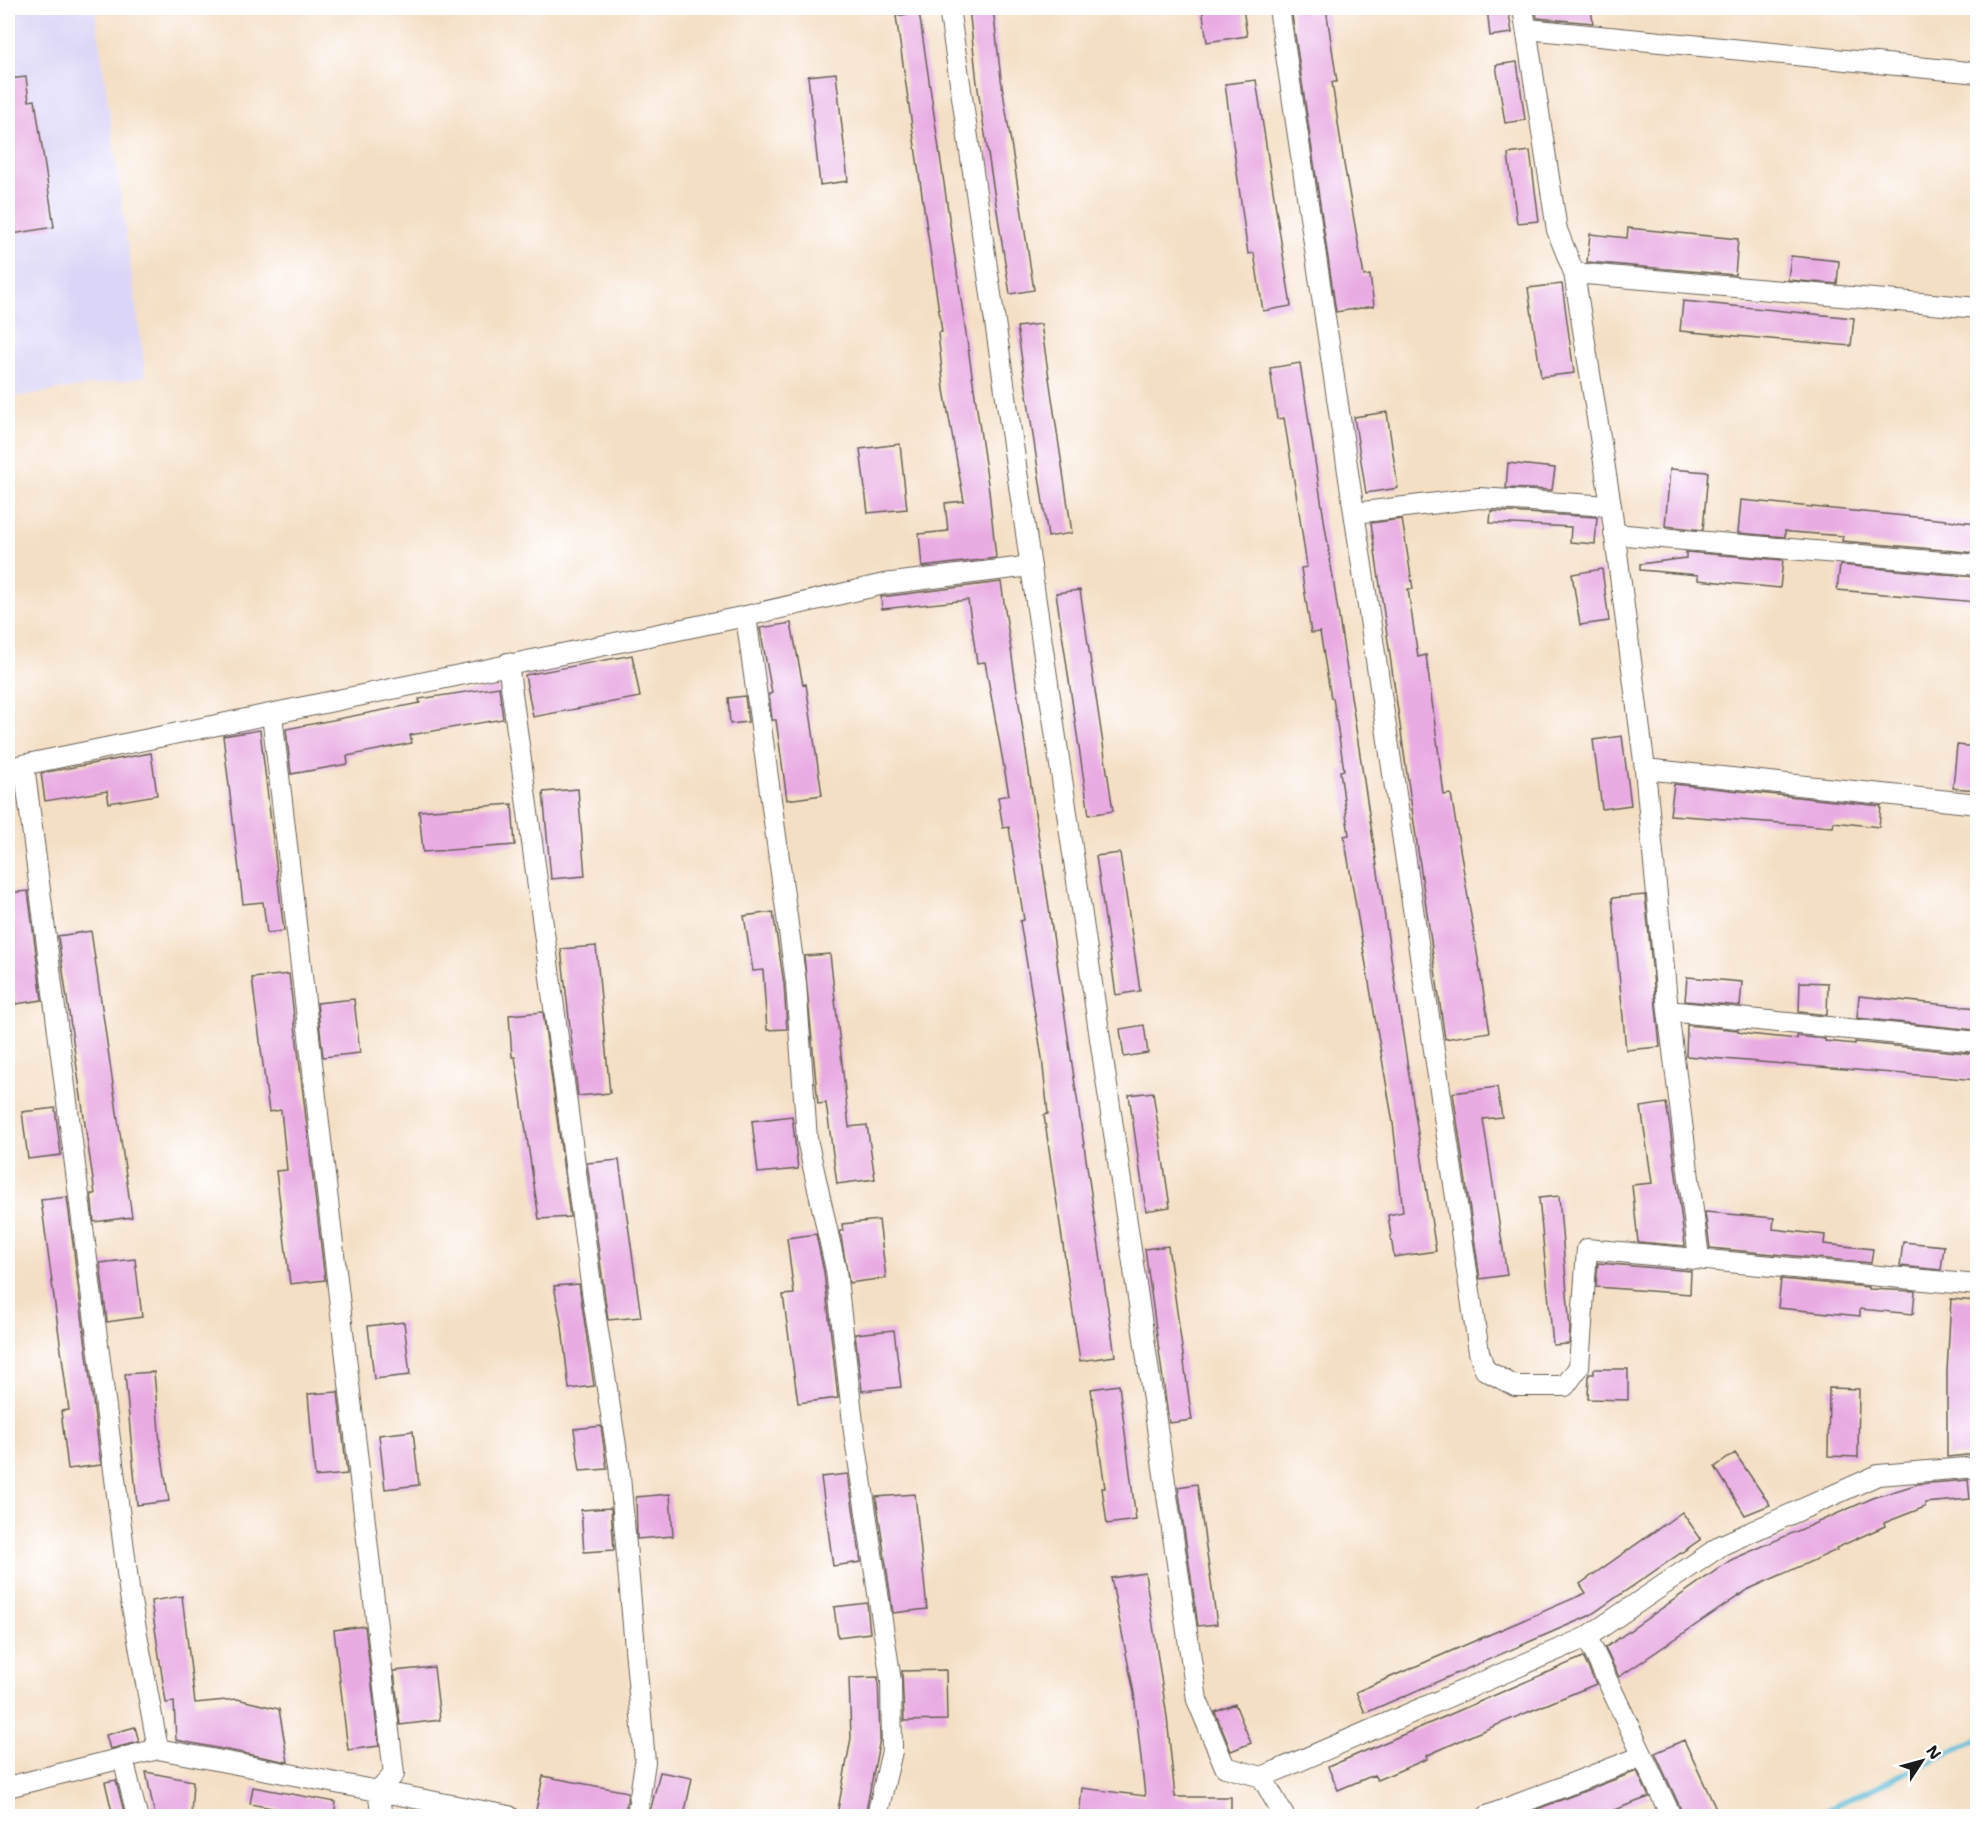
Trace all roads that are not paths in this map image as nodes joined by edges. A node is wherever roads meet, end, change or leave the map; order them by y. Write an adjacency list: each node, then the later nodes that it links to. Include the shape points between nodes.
1 (949, 8): 12 (street)
2 (1279, 8): 9 (street)
3 (1523, 8): 4 (street)
4 (1527, 29): 5 (street); 6 (street, via 1557,230)
5 (1977, 73)
6 (1574, 273): 7 (street); 8 (street)
7 (1977, 308)
8 (1611, 506): 9 (street, via 1479,498); 10 (street)
9 (1355, 513): 21 (street, via 1479,1352 1485,1370 1515,1386 1565,1386 1579,1367 1587,1249)
10 (1614, 534): 11 (street); 17 (street)
11 (1977, 565)
12 (1031, 566): 13 (street, via 884,584); 28 (street, via 1197,1700 1225,1767)
13 (746, 616): 14 (street); 35 (street, via 796,983 807,1139 836,1270 854,1432 891,1681 892,1751)
14 (508, 663): 15 (street); 34 (street, via 619,1465 645,1762)
15 (272, 715): 16 (street); 30 (street, via 394,1774)
16 (16, 767): 25 (street, via 130,1596)
17 (1645, 769): 18 (street); 19 (street)
18 (1977, 804)
19 (1668, 1011): 20 (street); 21 (street)
20 (1977, 1042)
21 (1700, 1258): 22 (street)
22 (1977, 1285)
23 (1977, 1467): 24 (street, via 1868,1480 1722,1545)
24 (1587, 1637): 26 (street); 28 (street)
25 (158, 1749): 27 (street); 30 (street)
26 (1643, 1756): 37 (street); 38 (street)
27 (123, 1758): 29 (street); 31 (street)
28 (1262, 1777): 36 (street)
29 (8, 1787)
30 (378, 1792): 32 (street); 33 (street)
31 (137, 1816)
32 (382, 1816)
33 (509, 1816)
34 (637, 1816)
35 (877, 1816)
36 (1284, 1816)
37 (1487, 1816)
38 (1671, 1816)

